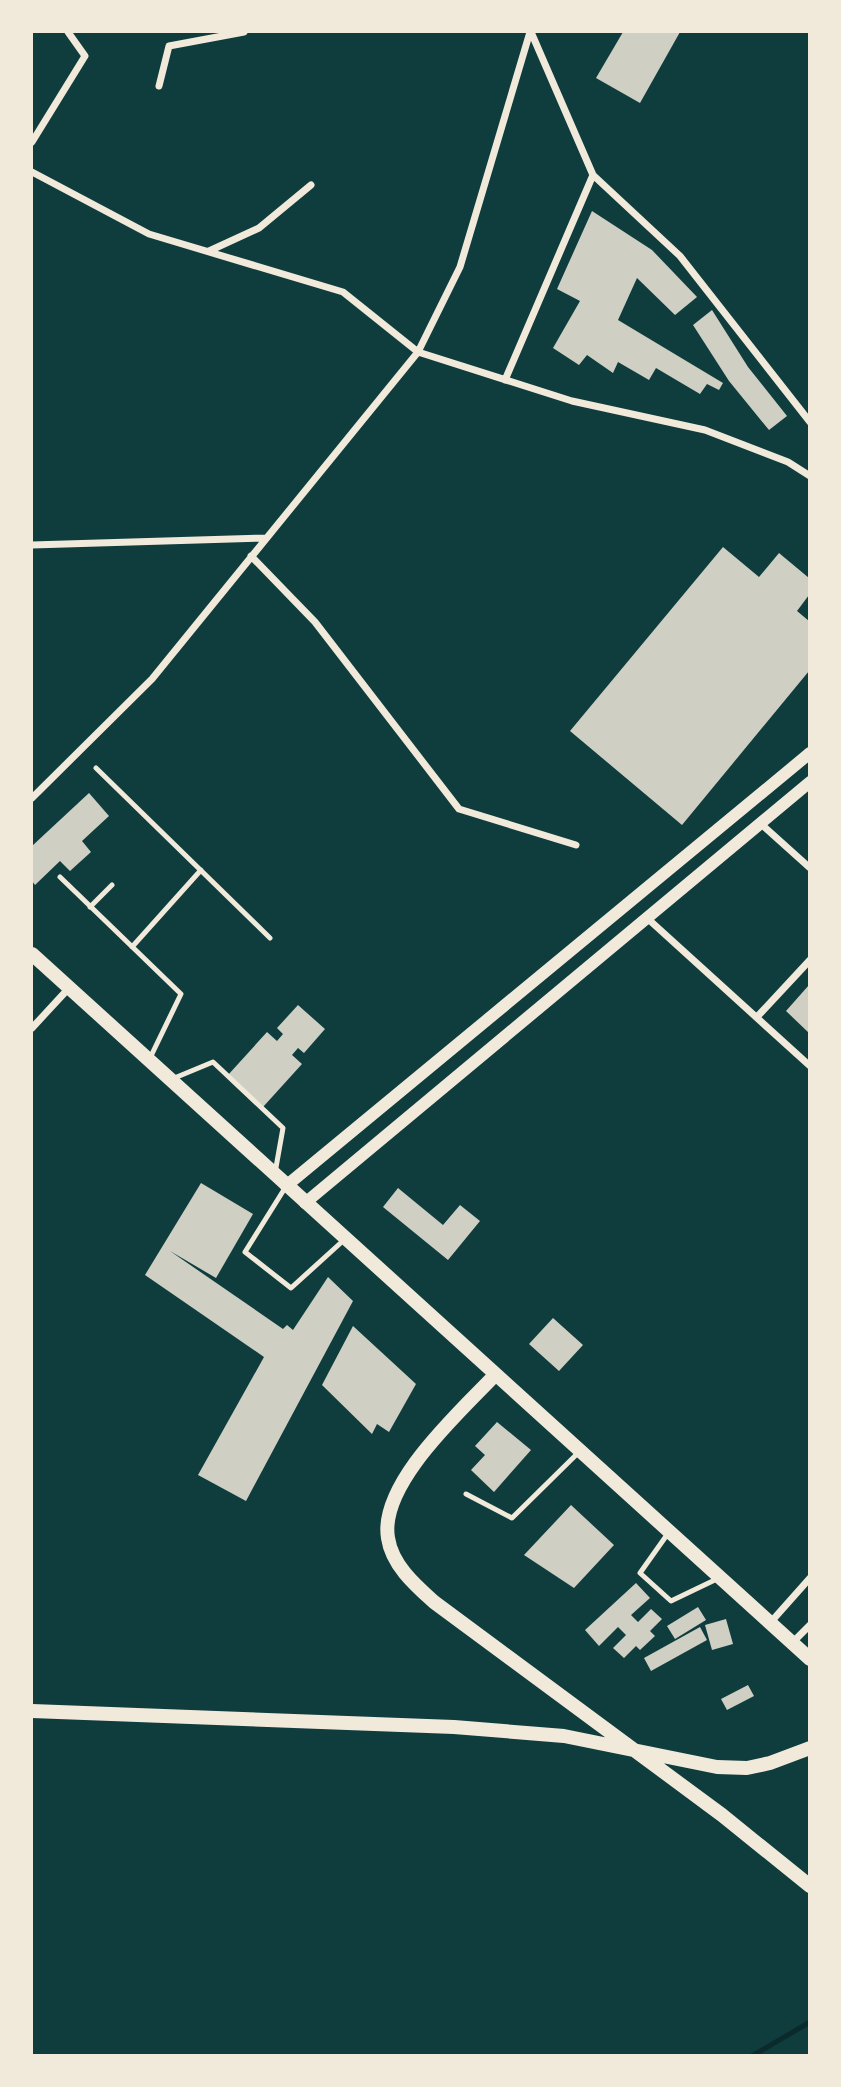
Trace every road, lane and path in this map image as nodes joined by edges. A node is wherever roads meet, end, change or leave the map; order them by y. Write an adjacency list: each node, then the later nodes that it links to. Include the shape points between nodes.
1 (68, 32): 5 (street, via 85,56)
2 (244, 32): 4 (street, via 169,46)
3 (530, 32): 7 (street); 10 (street, via 460,267)
4 (159, 86)
5 (32, 142)
6 (32, 172): 9 (street, via 149,234)
7 (593, 175): 11 (street); 12 (street, via 680,256)
8 (311, 185): 9 (street, via 260,228)
9 (208, 251): 10 (street, via 343,292)
10 (418, 352): 11 (street); 14 (street)
11 (505, 380): 13 (street, via 572,401 705,430 788,462)
12 (810, 422)
13 (810, 476)
14 (265, 538): 15 (street); 16 (street)
15 (32, 545)
16 (251, 556): 20 (street, via 152,679); 22 (street, via 315,622 459,808)
17 (810, 753): 39 (street)
18 (96, 768): 24 (lane)
19 (810, 782): 21 (street)
20 (32, 798)
21 (760, 823): 23 (street); 28 (street)
22 (576, 845)
23 (810, 868)
24 (201, 870): 29 (lane); 30 (lane)
25 (60, 877): 27 (lane)
26 (112, 885): 27 (lane)
27 (90, 907): 30 (lane)
28 (647, 918): 34 (street); 40 (street)
29 (270, 938)
30 (132, 947): 36 (lane, via 181,994)
31 (32, 954): 33 (main road)
32 (810, 960): 34 (street)
33 (69, 988): 35 (street); 36 (main road)
34 (757, 1017): 37 (street)
35 (32, 1028)
36 (149, 1061): 38 (main road)
37 (810, 1066)
38 (170, 1080): 39 (main road); 39 (lane, via 213,1062 283,1128)
39 (280, 1181): 40 (main road); 41 (lane, via 244,1252 291,1288)
40 (305, 1203): 41 (main road)
41 (345, 1239): 42 (main road)
42 (494, 1376): 43 (main road); 54 (main road, via 405,1476 388,1514 388,1538 396,1560 410,1581 434,1602 722,1815)
43 (579, 1452): 44 (lane, via 512,1518); 45 (main road)
44 (466, 1494)
45 (668, 1532): 46 (main road); 46 (lane, via 640,1573 671,1601)
46 (719, 1578): 48 (main road)
47 (810, 1578): 48 (street)
48 (770, 1623): 50 (main road)
49 (810, 1625): 50 (street)
50 (792, 1643): 51 (main road)
51 (810, 1659)
52 (32, 1711): 53 (main road, via 454,1727 564,1736 727,1768 747,1768)
53 (810, 1748)
54 (808, 1885)

